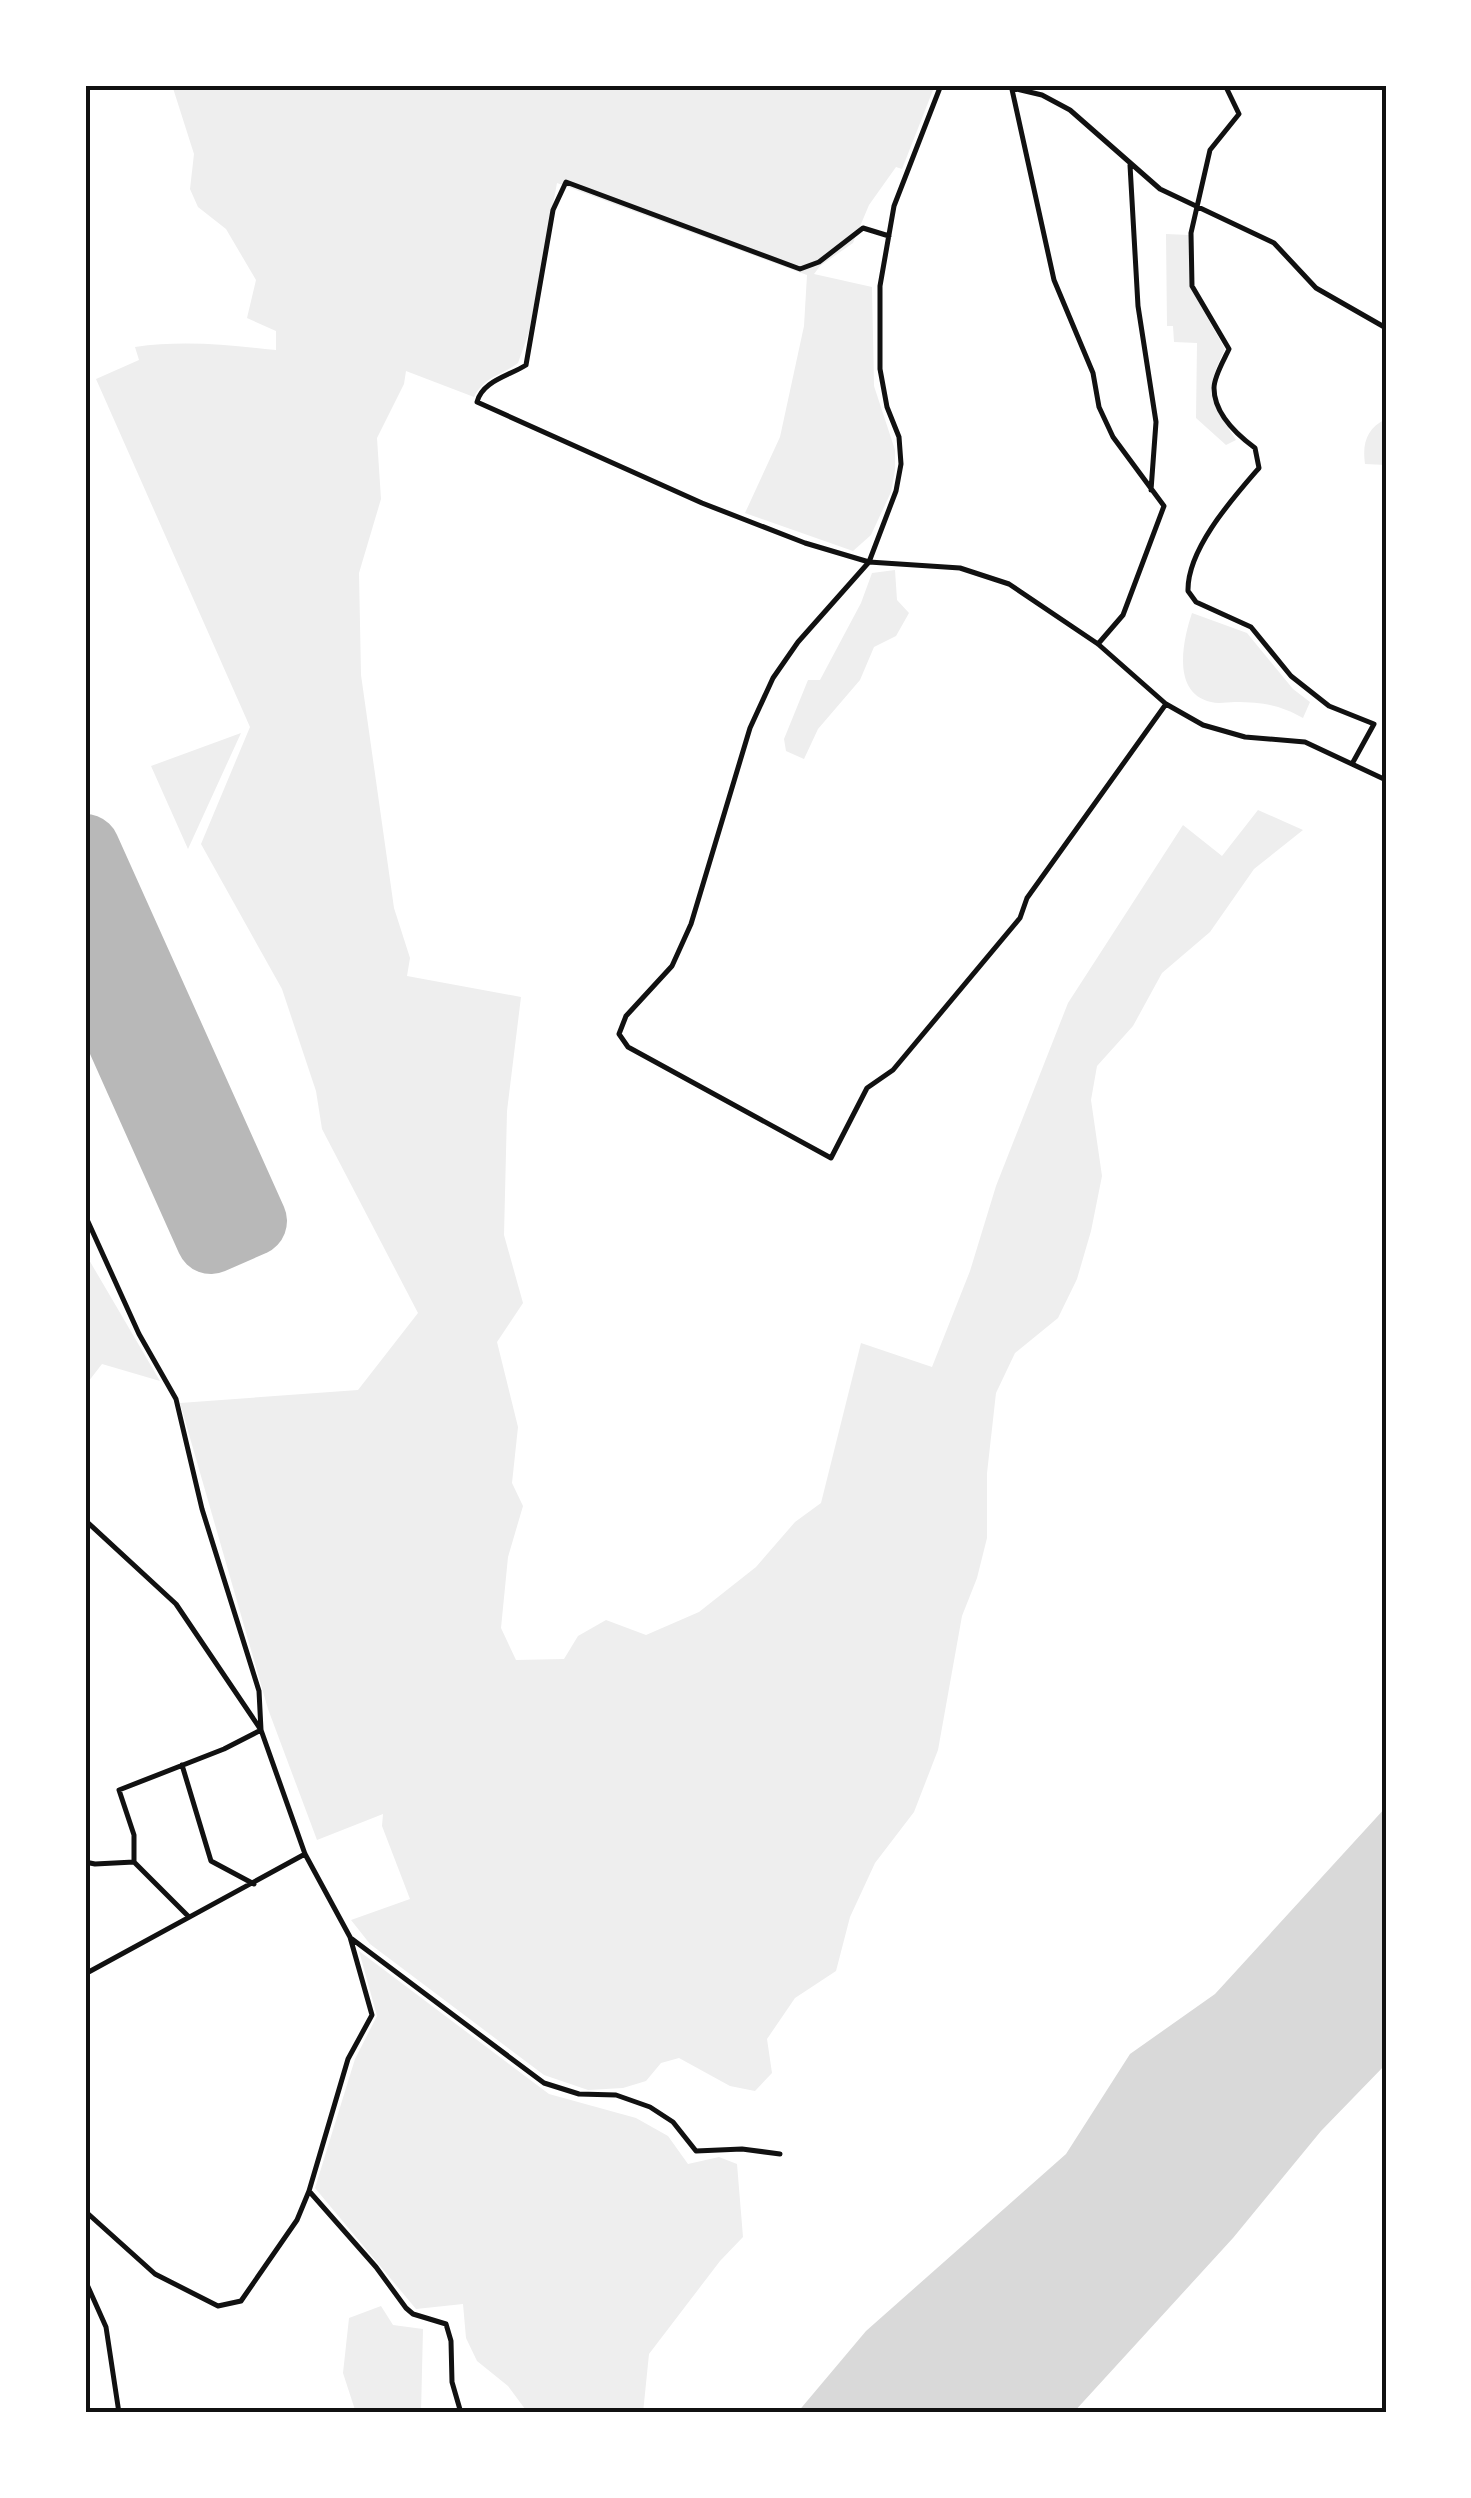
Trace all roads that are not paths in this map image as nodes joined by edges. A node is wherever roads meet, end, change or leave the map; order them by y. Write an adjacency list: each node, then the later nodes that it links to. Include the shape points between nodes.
1 (941, 85): 6 (street, via 906,168)
2 (1225, 85): 5 (street, via 1239,114 1210,150)
3 (1012, 86): 4 (street, via 1070,110); 8 (street, via 1054,280 1093,373 1099,408)
4 (1130, 165): 5 (street, via 1160,189); 8 (street, via 1138,306 1156,422)
5 (1199, 205): 7 (street, via 1274,242 1316,288); 12 (street, via 1192,286 1229,349 1213,386 1234,432 1255,448 1259,468 1202,544 1188,590 1196,602 1252,627 1329,706 1374,724)
6 (889, 236): 9 (street, via 880,286 880,369 902,464); 9 (street, via 863,228 800,269 566,182 554,210 526,365 493,382 476,402 760,526)
7 (1386, 328)
8 (1152, 490): 10 (street, via 1164,506 1122,616)
9 (868, 562): 10 (street, via 960,568 1009,584); 11 (street, via 774,678 750,728 691,924 672,966 626,1016 619,1034 628,1046 830,1158 868,1088 893,1070 1020,918 1027,898)
10 (1098, 644): 11 (street)
11 (1166, 704): 12 (street, via 1203,725 1244,738 1305,742)
12 (1352, 764): 13 (street)
13 (1386, 780)
14 (85, 1215): 16 (street, via 176,1399 202,1509 259,1691)
15 (85, 1520): 16 (street, via 176,1604)
16 (262, 1730): 17 (street); 18 (street)
17 (182, 1765): 20 (street, via 120,1790 134,1835); 21 (street, via 210,1861)
18 (305, 1854): 21 (street); 23 (street)
19 (85, 1862): 20 (street)
20 (134, 1862): 22 (street)
21 (254, 1884): 22 (street)
22 (190, 1917): 24 (street)
23 (350, 1937): 25 (street, via 544,2083 650,2107 673,2122 696,2151); 26 (street, via 372,2015 348,2059)
24 (85, 1974)
25 (780, 2154)
26 (309, 2191): 27 (street, via 297,2220 241,2301 218,2306 155,2274); 30 (street, via 406,2308 446,2324)
27 (85, 2210)
28 (85, 2280): 29 (street, via 106,2327)
29 (119, 2413)
30 (461, 2413)

